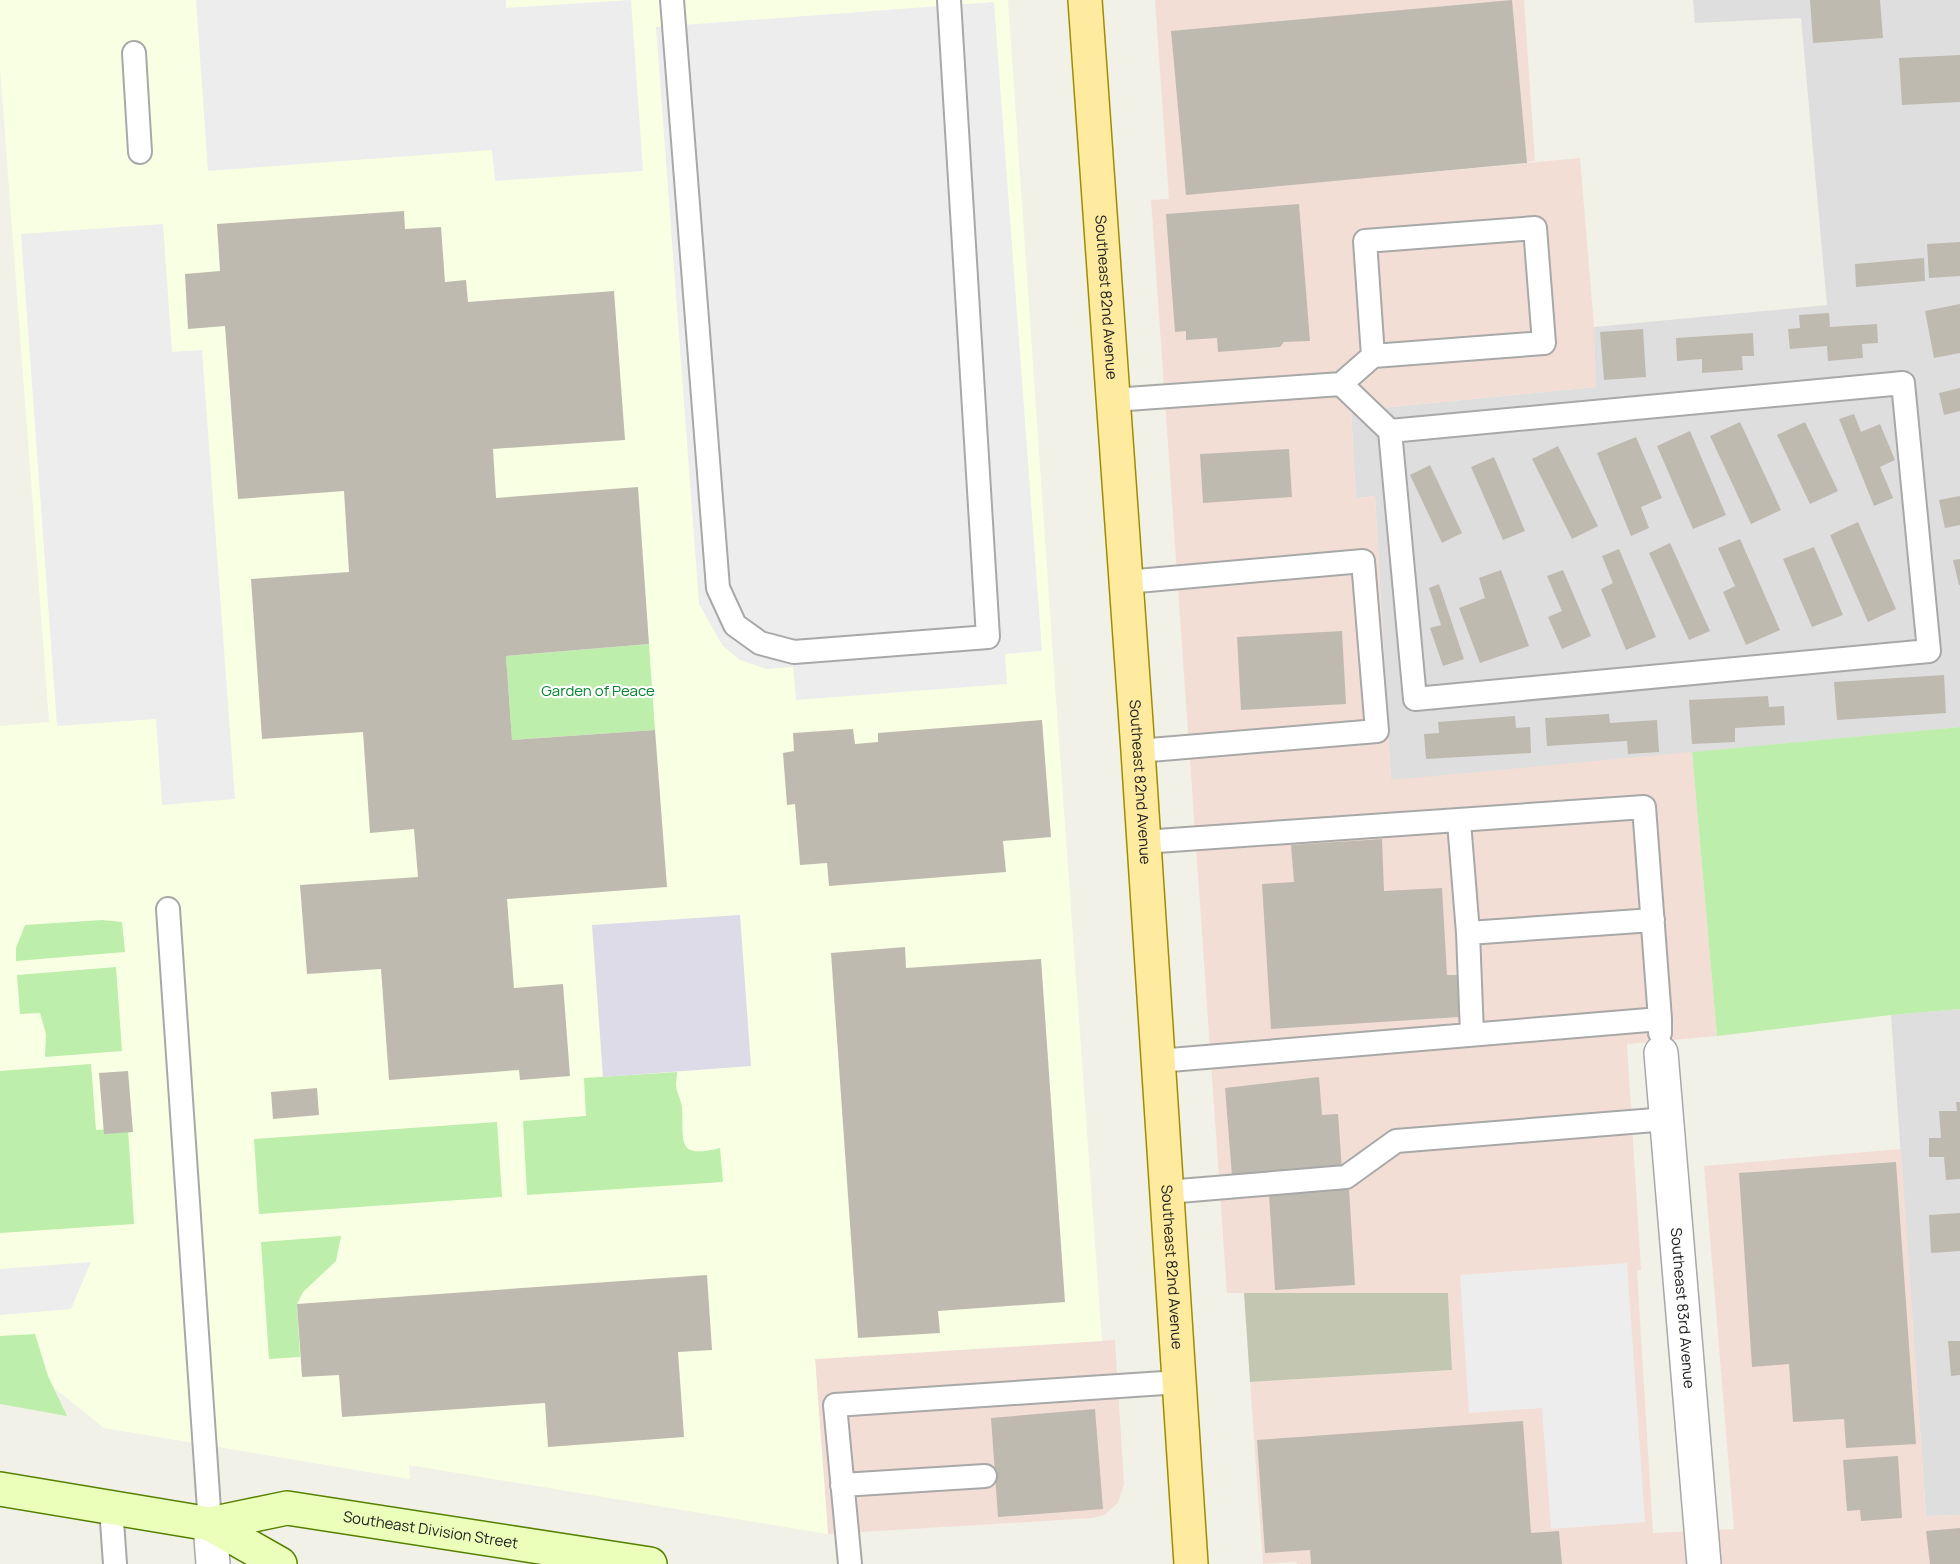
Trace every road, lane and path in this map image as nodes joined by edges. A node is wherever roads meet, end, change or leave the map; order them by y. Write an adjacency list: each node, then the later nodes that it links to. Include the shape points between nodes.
1 (949, 0): 3 (lane, via 988,637 794,652 760,643 735,625 718,588)
2 (1085, 0): 8 (main road, Southeast 82nd Avenue)
3 (672, 9)
4 (134, 53): 5 (lane)
5 (140, 152)
6 (1373, 356): 6 (lane, via 1365,241 1535,228 1544,343); 7 (lane)
7 (1341, 384): 8 (lane); 9 (lane)
8 (1113, 400): 10 (main road, Southeast 82nd Avenue)
9 (1390, 431): 9 (lane, via 1904,383 1929,651 1415,699)
10 (1126, 582): 11 (main road, Southeast 82nd Avenue); 11 (lane, via 1363,561 1377,731)
11 (1138, 751): 13 (main road, Southeast 82nd Avenue)
12 (1459, 822): 13 (lane); 15 (lane, via 1644,807); 16 (lane)
13 (1143, 842): 20 (main road, Southeast 82nd Avenue)
14 (168, 909): 28 (lane)
15 (1653, 920): 16 (lane); 17 (lane)
16 (1468, 933): 18 (lane)
17 (1660, 1019): 18 (lane); 19 (lane)
18 (1472, 1034): 20 (lane)
19 (1662, 1053): 21 (street, Southeast 83rd Avenue)
20 (1158, 1061): 22 (main road, Southeast 82nd Avenue)
21 (1667, 1119): 22 (lane, via 1396,1141 1346,1177); 35 (street, Southeast 83rd Avenue)
22 (1167, 1192): 23 (main road, Southeast 82nd Avenue)
23 (1179, 1382): 25 (lane, via 835,1405); 34 (main road, Southeast 82nd Avenue)
24 (985, 1476): 25 (lane)
25 (842, 1485): 33 (lane)
26 (0, 1489): 27 (main road, Southeast Division Street)
27 (111, 1507): 28 (main road, Southeast Division Street); 29 (lane)
28 (210, 1524): 30 (street); 31 (main road, Southeast Division Street); 32 (main road, Southeast Division Street, via 287,1508)
29 (115, 1564)
30 (213, 1564)
31 (280, 1564)
32 (650, 1564)
33 (850, 1564)
34 (1191, 1564)
35 (1704, 1564)

